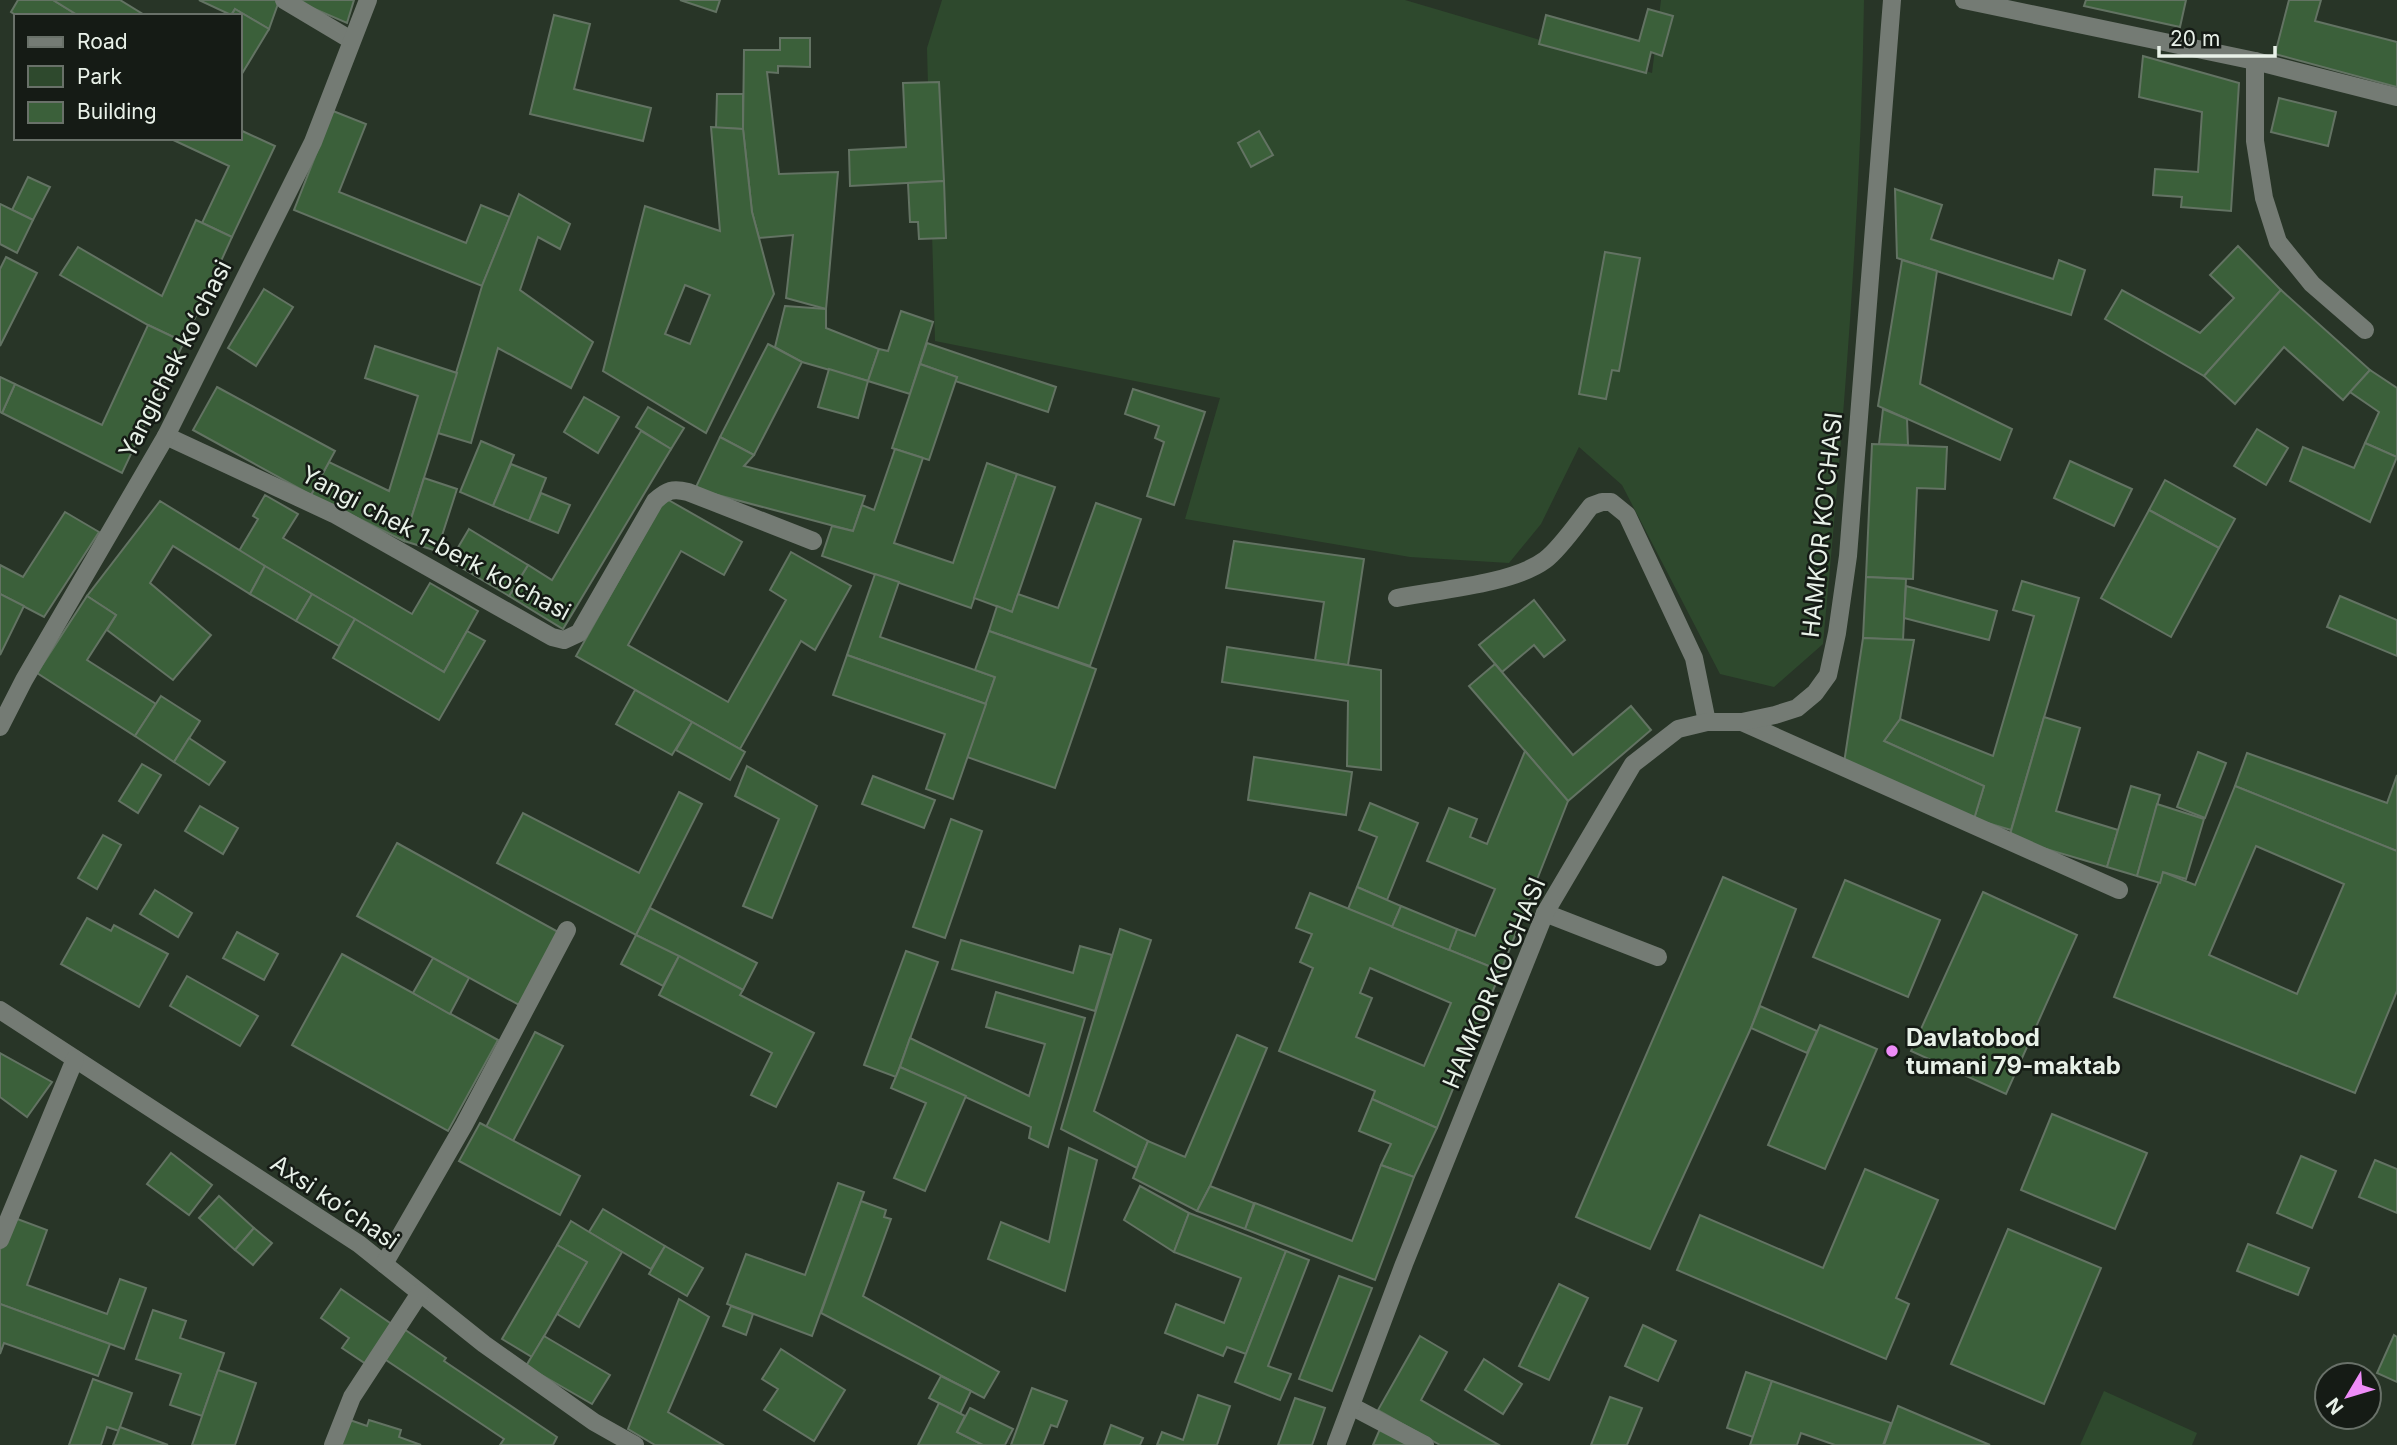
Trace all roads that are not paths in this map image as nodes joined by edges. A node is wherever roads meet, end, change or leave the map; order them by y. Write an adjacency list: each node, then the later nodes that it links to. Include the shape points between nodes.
1 (284, 0): 5 (street)
2 (368, 0): 5 (street, Yangichek koʻchasi)
3 (1892, 0): 13 (street, HAMKOR KO'CHASI, via 1848,556 1837,633 1828,675 1815,692 1797,708)
4 (1964, 0): 6 (street)
5 (351, 40): 9 (street, Yangichek koʻchasi, via 313,142)
6 (2255, 61): 7 (street); 8 (street, via 2255,141 2264,198 2278,242 2312,284)
7 (2397, 97)
8 (2365, 330)
9 (166, 436): 10 (street, Yangi chek 1-berk koʼchasi, via 334,514 564,640 579,633 665,492 688,492); 14 (street, Yangichek koʻchasi)
10 (813, 541)
11 (1397, 598): 12 (street, via 1527,570 1546,559 1591,506 1611,502 1627,515 1694,658)
12 (1707, 722): 13 (street, HAMKOR KO'CHASI); 16 (street, HAMKOR KO'CHASI, via 1678,729 1633,764)
13 (1742, 722): 15 (street)
14 (0, 727)
15 (2119, 890)
16 (1545, 913): 18 (street); 24 (street, HAMKOR KO'CHASI)
17 (567, 930): 22 (street)
18 (1658, 957)
19 (0, 1010): 20 (street, Axsi koʻchasi)
20 (75, 1059): 21 (street); 22 (street, Axsi koʻchasi)
21 (0, 1240)
22 (384, 1264): 23 (street, Axsi koʻchasi)
23 (420, 1293): 25 (street, via 352,1397); 26 (street, Axsi koʻchasi, via 550,1391)
24 (1351, 1406): 27 (street, HAMKOR KO'CHASI); 28 (street)
25 (333, 1445)
26 (635, 1445)
27 (1336, 1445)
28 (1424, 1445)

